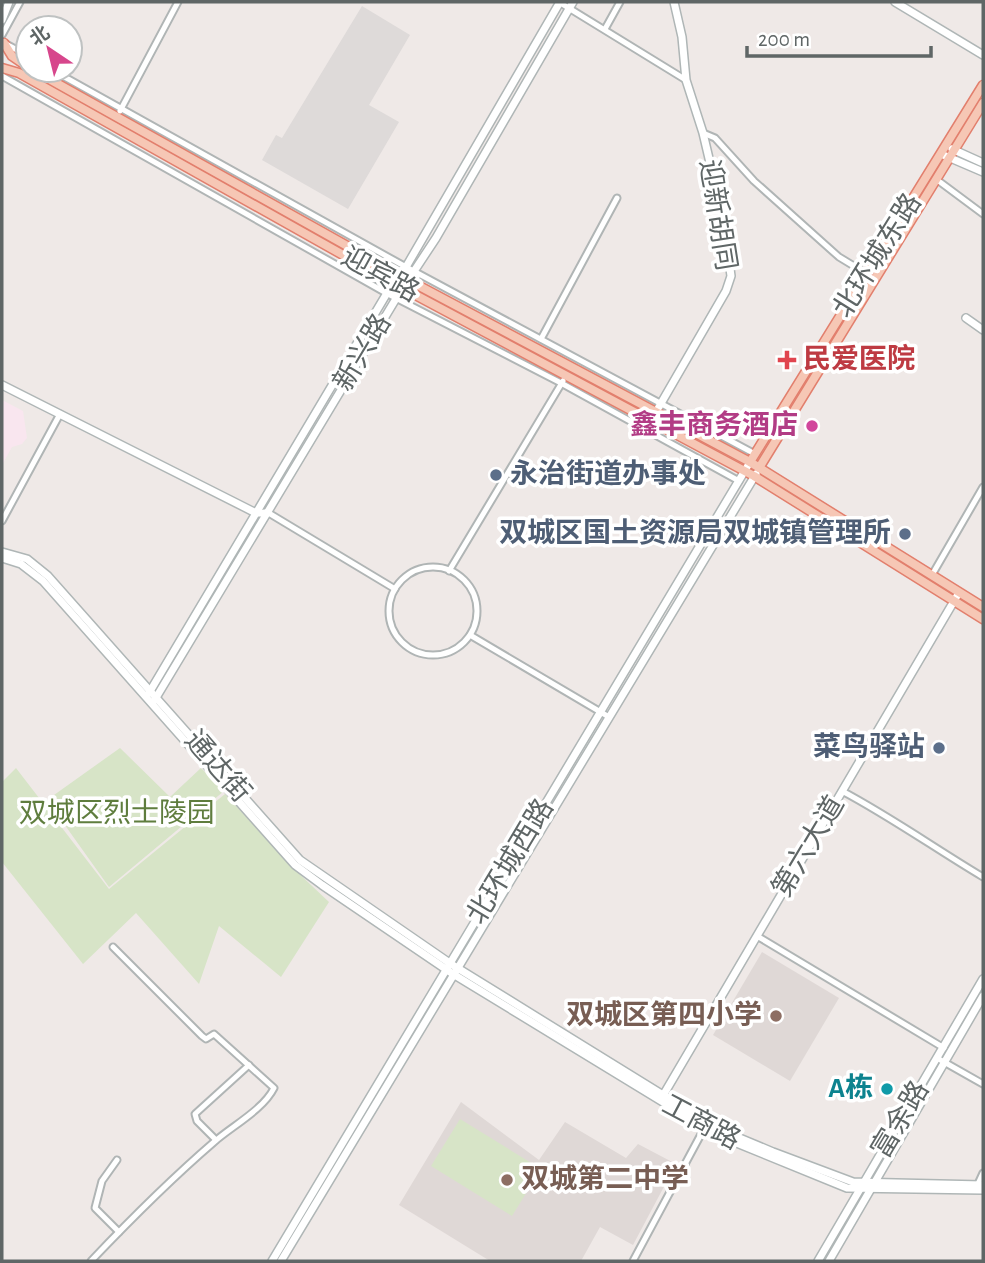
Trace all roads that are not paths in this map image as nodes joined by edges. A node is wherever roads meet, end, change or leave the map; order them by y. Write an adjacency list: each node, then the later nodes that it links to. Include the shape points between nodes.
1 (9, 2): 9 (main road)
2 (20, 2): 11 (street)
3 (178, 2): 22 (street)
4 (559, 2): 8 (street); 30 (main road, 新兴路)
5 (620, 2): 10 (street)
6 (674, 2): 16 (main road, 迎新胡同)
7 (895, 2): 13 (main road)
8 (572, 4): 10 (street); 31 (main road, 新兴路)
9 (2, 20)
10 (605, 29): 16 (street)
11 (2, 38): 12 (main road); 14 (main road)
12 (2, 55)
13 (983, 55)
14 (14, 58)
15 (2, 76): 37 (street)
16 (686, 80): 23 (main road, 迎新胡同)
17 (53, 84): 35 (main road, 迎宾路)
18 (58, 84): 22 (main road, 迎宾路)
19 (74, 84): 22 (street)
20 (983, 85): 24 (main road, 北环城东路)
21 (983, 103): 24 (main road, 北环城东路)
22 (119, 113): 30 (street); 33 (main road, 迎宾路)
23 (703, 133): 32 (street, via 715,138 754,181 839,257); 45 (main road, 迎新胡同, via 731,276)
24 (947, 152): 25 (main road); 26 (main road); 27 (main road, 北环城东路); 32 (main road, 北环城东路)
25 (983, 163)
26 (983, 172)
27 (936, 179): 29 (street); 50 (main road, 北环城东路)
28 (617, 198): 41 (street)
29 (983, 214)
30 (406, 267): 31 (street); 33 (main road, 新兴路)
31 (415, 272): 34 (main road, 新兴路); 41 (street)
32 (867, 274): 48 (main road, 北环城东路)
33 (399, 275): 34 (main road, 迎宾路); 35 (main road, 新兴路)
34 (408, 280): 36 (main road, 新兴路); 42 (main road, 迎宾路)
35 (393, 283): 36 (main road, 迎宾路); 37 (main road, 新兴路)
36 (403, 288): 38 (main road, 新兴路); 43 (main road, 迎宾路)
37 (388, 293): 38 (street); 53 (main road, 新兴路)
38 (397, 298): 43 (street); 53 (main road, 新兴路)
39 (966, 318): 40 (main road)
40 (983, 330)
41 (543, 340): 42 (street); 45 (street)
42 (540, 351): 43 (main road, 迎宾路)
43 (566, 375): 46 (main road, 迎宾路); 49 (main road, 迎宾路); 51 (street); 57 (street)
44 (2, 385): 47 (main road)
45 (661, 404): 46 (main road, 迎新胡同); 48 (street)
46 (656, 412): 48 (main road, 迎宾路)
47 (60, 414): 53 (main road); 54 (street)
48 (752, 458): 49 (main road, 北环城西路); 50 (main road, 迎宾路)
49 (745, 471): 50 (main road, 迎宾路); 51 (main road, 北环城西路)
50 (757, 472): 58 (main road); 61 (main road); 66 (main road, 北环城西路)
51 (739, 481): 66 (main road, 北环城西路)
52 (983, 487): 58 (street)
53 (261, 513): 59 (street); 65 (main road, 新兴路)
54 (2, 521)
55 (2, 552): 65 (main road, 通达街, via 27,559 48,576)
56 (2, 558): 65 (main road, 通达街, via 32,570)
57 (449, 571): 59 (street, via 416,571); 64 (street, via 467,583 474,595 476,622)
58 (932, 576): 60 (main road)
59 (395, 589): 64 (street, via 390,618 394,632 410,648 432,656 446,653)
60 (960, 592): 61 (main road, 第六大道); 62 (main road)
61 (954, 601): 63 (main road); 67 (main road, 第六大道)
62 (983, 607)
63 (983, 619)
64 (470, 635): 66 (street)
65 (151, 698): 71 (main road, 通达街, via 295,865)
66 (605, 714): 71 (main road, 北环城西路)
67 (842, 791): 68 (street); 69 (main road, 第六大道)
68 (983, 877)
69 (757, 936): 74 (street); 78 (main road, 第六大道)
70 (113, 947): 76 (street, via 202,1036 206,1039 214,1034)
71 (452, 969): 78 (main road, 工商路); 88 (main road, 北环城西路); 89 (main road, 北环城西路)
72 (983, 979): 74 (main road, 富余路)
73 (983, 996): 75 (main road, 富余路)
74 (944, 1048): 75 (main road, 富余路)
75 (941, 1060): 77 (street); 83 (main road, 富余路); 84 (main road, 富余路)
76 (249, 1065): 80 (street, via 195,1114); 80 (street, via 274,1088 238,1125)
77 (983, 1084)
78 (661, 1099): 79 (main road, 工商路)
79 (706, 1125): 84 (main road, 工商路, via 827,1181 847,1188); 90 (street)
80 (216, 1140): 86 (street)
81 (117, 1160): 86 (street, via 102,1181 95,1208)
82 (983, 1173): 85 (street)
83 (873, 1184): 84 (main road, 工商路); 85 (main road, 工商路); 92 (main road, 富余路)
84 (863, 1185): 91 (main road, 富余路)
85 (979, 1188)
86 (119, 1232): 87 (street)
87 (91, 1261)
88 (272, 1261)
89 (281, 1261)
90 (633, 1261)
91 (818, 1261)
92 (829, 1261)

